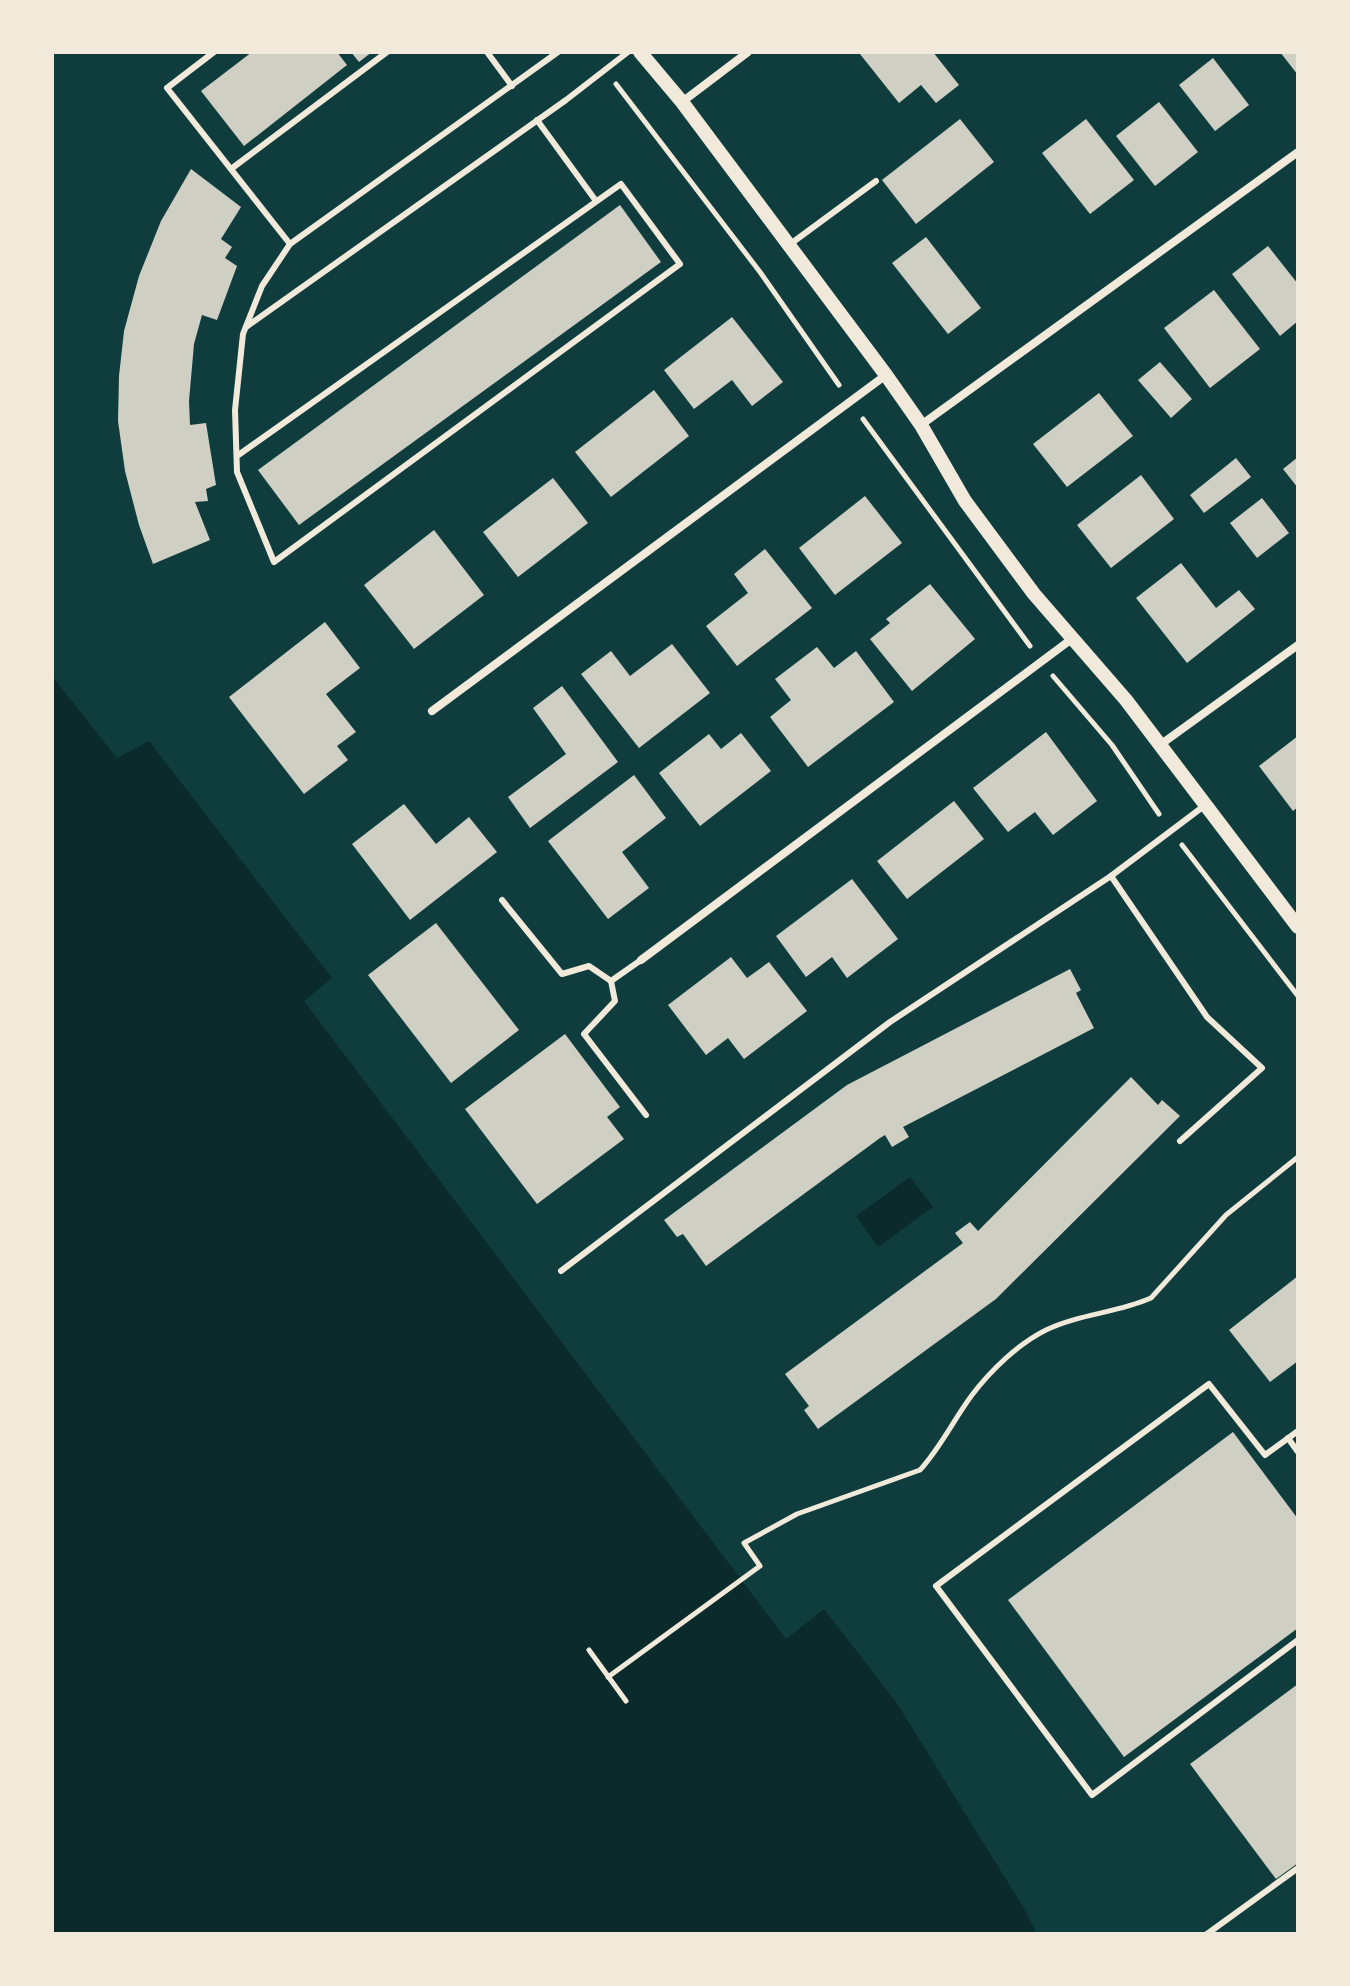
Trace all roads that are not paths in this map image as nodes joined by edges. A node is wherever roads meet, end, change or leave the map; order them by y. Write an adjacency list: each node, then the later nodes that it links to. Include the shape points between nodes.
1 (214, 52): 12 (lane, via 167,88)
2 (387, 52): 12 (lane)
3 (487, 52): 8 (lane)
4 (558, 52): 8 (lane)
5 (628, 52): 10 (lane)
6 (640, 52): 9 (street)
7 (748, 52): 9 (street)
8 (512, 86): 15 (lane)
9 (682, 102): 16 (street)
10 (537, 120): 14 (lane); 17 (lane)
11 (1298, 152): 19 (street)
12 (231, 169): 15 (lane)
13 (876, 181): 16 (lane)
14 (596, 201): 20 (lane); 20 (lane, via 621,184 680,264 274,562 237,472)
15 (290, 244): 17 (lane, via 262,286)
16 (789, 245): 18 (street)
17 (246, 327): 20 (lane, via 235,410)
18 (886, 375): 19 (street); 23 (street)
19 (921, 425): 21 (street, via 965,501)
20 (237, 456)
21 (1073, 638): 24 (street); 29 (street)
22 (1298, 645): 24 (street)
23 (432, 711)
24 (1160, 745): 25 (street)
25 (1205, 805): 26 (lane); 28 (street)
26 (1111, 876): 32 (lane, via 1207,1017 1262,1068); 33 (lane, via 890,1022)
27 (502, 900): 30 (lane, via 562,974 589,966)
28 (1298, 927)
29 (641, 960): 30 (lane)
30 (611, 981): 31 (lane, via 615,1001 584,1034)
31 (646, 1115)
32 (1180, 1141)
33 (561, 1271)
34 (1298, 1431): 35 (lane)
35 (1288, 1438): 36 (lane); 37 (lane, via 1265,1455 1209,1384 936,1586 1092,1795)
36 (1298, 1452)
37 (1298, 1640)
38 (1298, 1868): 39 (lane)
39 (1207, 1934)

